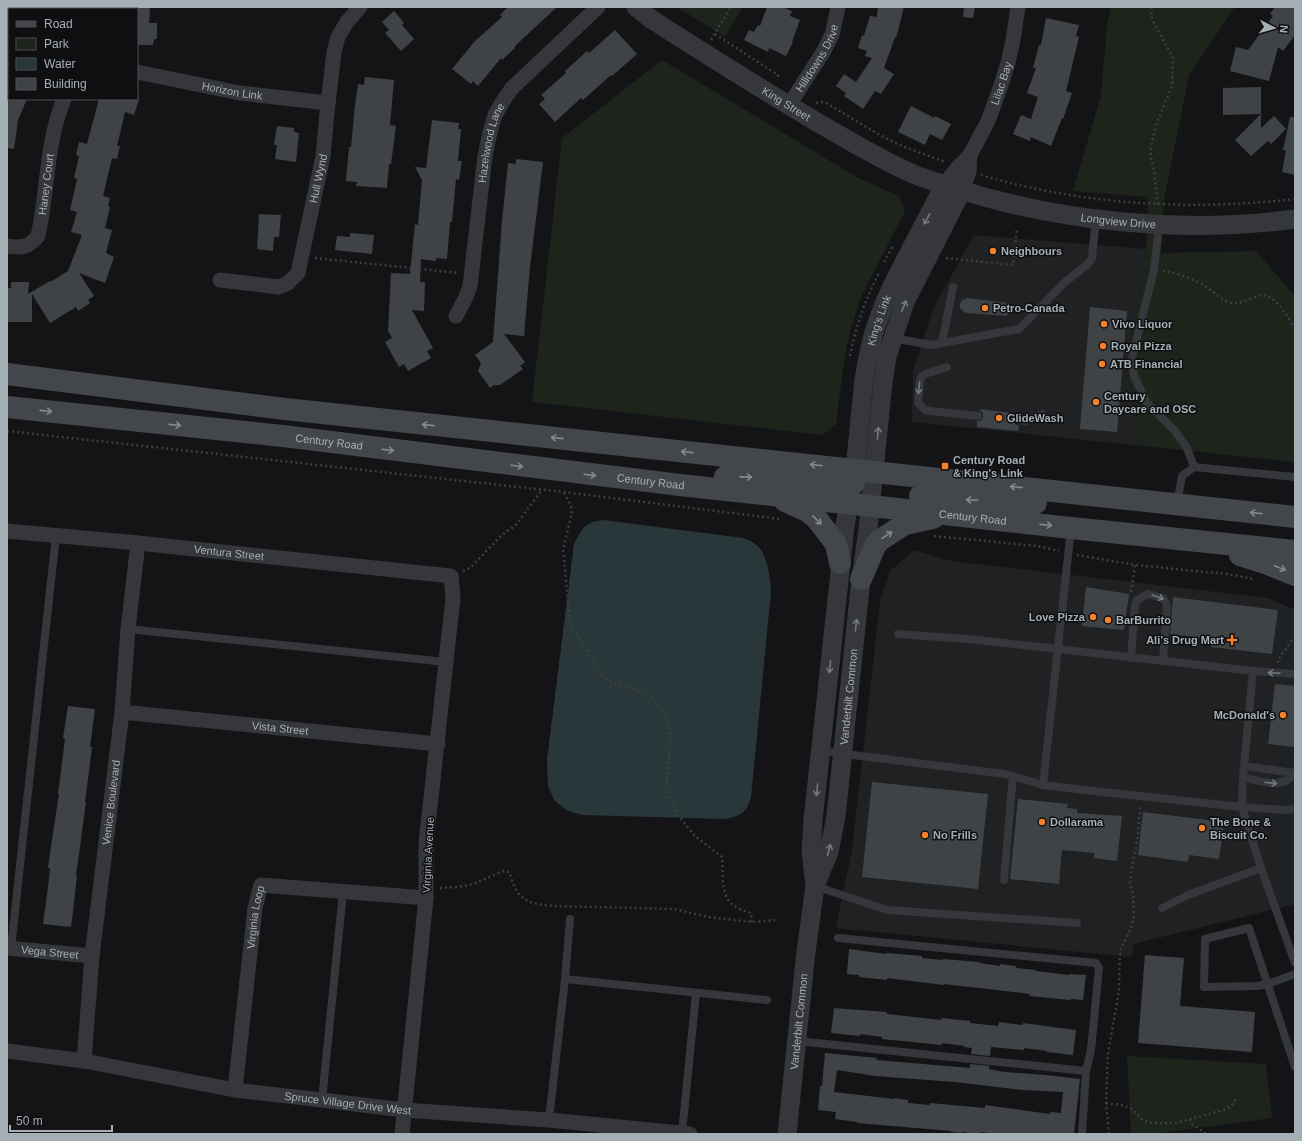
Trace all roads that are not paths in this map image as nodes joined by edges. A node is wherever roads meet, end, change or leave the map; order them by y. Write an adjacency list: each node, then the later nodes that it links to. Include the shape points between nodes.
1 (360, 7): 9 (street, Hull Wynd, via 338,37)
2 (598, 7): 17 (street, Hazelwood Lane, via 512,88 495,115 485,156 470,286)
3 (636, 7): 7 (street, King Street, via 704,52)
4 (838, 7): 7 (street, Hilldowns Drive, via 832,34)
5 (1018, 7): 10 (street, Lilac Bay, via 1012,46 1000,91 988,121)
6 (138, 72): 9 (street, Horizon Link, via 240,93)
7 (793, 99): 10 (street, King Street, via 867,151 918,176)
8 (64, 100): 14 (street, Haney Court, via 49,152 38,236 26,246)
9 (328, 103): 15 (street, Hull Wynd, via 323,156 298,273 288,283 279,287)
10 (953, 187): 11 (street, Longview Drive, via 997,201); 18 (street, King's Link, one-way to 10, via 905,302); 29 (street, King's Link, one-way to 29, via 896,278 874,332 864,379)
11 (1096, 218): 13 (street, Longview Drive); 19 (lane, via 1092,258 1088,264 1064,283 1019,329)
12 (1295, 219): 13 (street, Longview Drive, via 1264,223)
13 (1158, 224): 26 (lane, via 1154,270 1132,358 1134,376 1147,403 1175,431 1187,448)
14 (7, 246)
15 (220, 280)
16 (953, 287): 19 (lane)
17 (456, 316)
18 (893, 338): 19 (lane, via 931,345); 29 (street, King's Link, one-way to 18, via 887,357)
19 (942, 343)
20 (948, 367): 24 (lane, one-way to 24, via 921,377 918,403 925,410)
21 (7, 374): 29 (main road, Century Road, one-way to 21, via 285,409)
22 (7, 407): 28 (main road, Century Road, one-way to 28, via 283,436)
23 (1042, 414): 25 (lane, via 1026,421)
24 (978, 416)
25 (1019, 420)
26 (1194, 467): 27 (lane); 31 (lane, via 1182,476)
27 (1295, 477)
28 (680, 485): 29 (main road, one-way to 29, via 705,476 772,478); 30 (main road, Century Road)
29 (862, 488): 30 (main road, Century Road); 31 (main road, Century Road, one-way to 29); 32 (main road, Century Road); 40 (street, Vanderbilt Common); 43 (street, Vanderbilt Common)
30 (771, 495): 40 (main road, one-way to 40, via 807,511 817,519 836,544)
31 (1171, 504): 33 (main road, Century Road, one-way to 31)
32 (952, 515): 34 (main road, Century Road, one-way to 34); 43 (main road, one-way to 32, via 880,540 905,524)
33 (1295, 517)
34 (1071, 528): 37 (main road, Century Road); 46 (lane)
35 (7, 531): 36 (street, Ventura Street)
36 (56, 535): 38 (street, Ventura Street); 72 (lane)
37 (1189, 540): 39 (main road, Century Road); 41 (main road, one-way to 41)
38 (138, 543): 42 (street, Ventura Street); 44 (street, Venice Boulevard)
39 (1295, 551)
40 (840, 563): 54 (street, Vanderbilt Common, one-way to 54)
41 (1295, 575)
42 (451, 576): 49 (street, Virginia Avenue, via 453,598)
43 (861, 580): 55 (street, Vanderbilt Common, one-way to 43)
44 (128, 629): 49 (lane); 52 (street, Venice Boulevard)
45 (898, 634): 46 (lane)
46 (1058, 649): 47 (lane); 60 (lane)
47 (1130, 658): 48 (lane); 48 (lane, one-way to 48, via 1135,606 1137,600 1148,594 1163,598 1167,605)
48 (1163, 661): 50 (lane)
49 (446, 662): 53 (street, Virginia Avenue)
50 (1253, 671): 51 (lane, one-way to 50); 56 (lane)
51 (1295, 674)
52 (122, 712): 53 (street, Vista Street); 73 (street, Venice Boulevard)
53 (438, 744): 67 (street, Virginia Avenue, via 426,843)
54 (821, 751): 55 (lane); 65 (street, Vanderbilt Common, one-way to 65, via 811,851)
55 (844, 754): 58 (lane); 65 (street, Vanderbilt Common, one-way to 55, via 829,852)
56 (1244, 766): 57 (lane); 59 (lane)
57 (1295, 773): 59 (lane, one-way to 57, via 1279,784)
58 (1013, 776): 60 (lane); 64 (lane)
59 (1243, 777): 61 (lane)
60 (1043, 785): 61 (lane)
61 (1242, 807): 62 (lane); 63 (lane)
62 (1295, 809)
63 (1261, 868): 68 (lane, via 1188,895); 74 (lane)
64 (1004, 880)
65 (815, 886): 70 (lane, via 887,910); 80 (street, Vanderbilt Common)
66 (343, 892): 67 (street, Virginia Loop); 85 (street, Virginia Loop, via 261,885 255,908); 86 (lane)
67 (426, 893): 87 (street, Virginia Avenue)
68 (1162, 908)
69 (570, 918): 76 (lane)
70 (1077, 923)
71 (838, 938): 84 (lane, via 1096,963 1100,968 1091,1050)
72 (9, 948): 73 (street, Vega Street)
73 (92, 956): 82 (street, Venice Boulevard)
74 (1295, 963)
75 (1295, 974): 77 (lane)
76 (565, 979): 78 (lane); 88 (lane)
77 (1268, 984): 77 (lane, via 1204,987 1205,940 1249,928); 83 (lane)
78 (696, 993): 79 (lane); 90 (lane)
79 (767, 1000)
80 (798, 1041): 84 (lane); 91 (street, Vanderbilt Common)
81 (7, 1051): 82 (street, Spruce Village Drive West)
82 (84, 1061): 85 (street, Spruce Village Drive West)
83 (1295, 1067)
84 (1086, 1070): 92 (lane)
85 (235, 1090): 86 (street, Spruce Village Drive West)
86 (322, 1100): 87 (street, Spruce Village Drive West)
87 (404, 1110): 88 (street, Spruce Village Drive West); 89 (street, Virginia Avenue)
88 (549, 1120): 90 (street, Spruce Village Drive West)
89 (402, 1134)
90 (685, 1134)
91 (787, 1134)
92 (1082, 1134)

